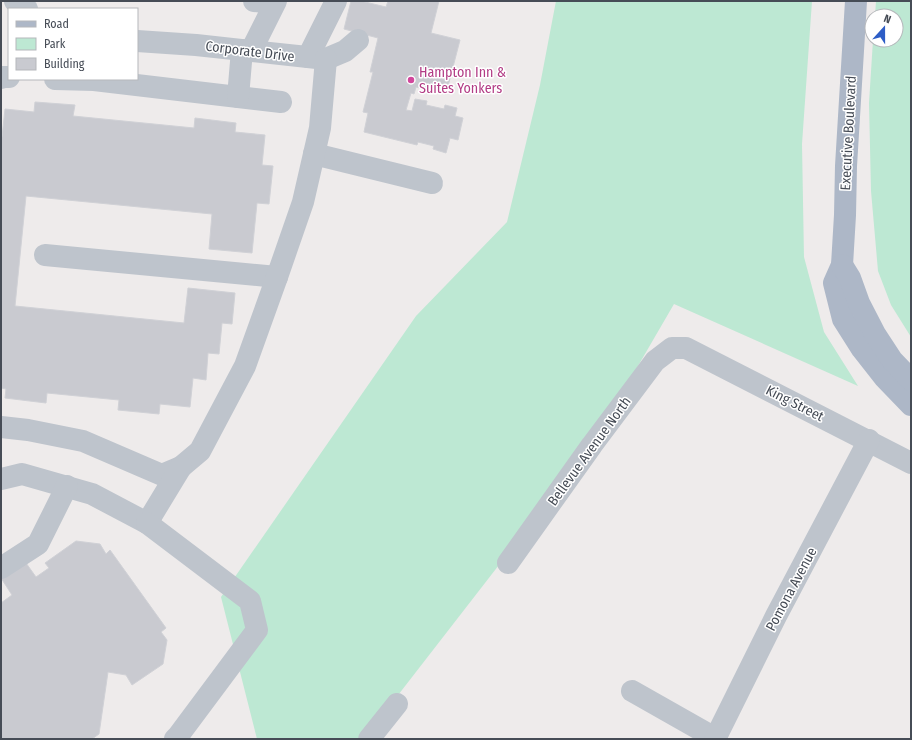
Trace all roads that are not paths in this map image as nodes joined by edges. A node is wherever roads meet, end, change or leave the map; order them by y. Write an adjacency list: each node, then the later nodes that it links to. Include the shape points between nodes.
1 (15, 1): 5 (street)
2 (336, 1): 9 (street)
3 (856, 1): 16 (main road, Executive Boulevard)
4 (268, 2): 8 (street)
5 (26, 8)
6 (358, 40): 9 (street, Corporate Drive, via 345,51)
7 (138, 41): 8 (street, Corporate Drive)
8 (247, 50): 9 (street, Corporate Drive); 11 (street)
9 (317, 58): 13 (street, via 320,128)
10 (94, 80): 11 (street)
11 (238, 97): 12 (street)
12 (281, 102)
13 (314, 154): 14 (street); 17 (street, via 303,202)
14 (432, 183)
15 (45, 255): 17 (street)
16 (842, 265): 19 (main road, via 875,334 892,360); 20 (main road, Executive Boulevard, via 834,283 843,319 884,377)
17 (278, 277): 24 (street, via 245,366 200,451)
18 (677, 348): 22 (street, King Street, via 686,348); 28 (street, Bellevue Avenue North, via 672,348 656,361 592,444)
19 (911, 380)
20 (911, 405)
21 (1, 427): 24 (street, via 83,441 162,475)
22 (869, 440): 23 (street, King Street); 34 (street, Pomona Avenue, via 776,616)
23 (911, 463)
24 (181, 467): 27 (street)
25 (1, 479): 26 (street, via 22,474)
26 (67, 486): 27 (street, via 92,494); 29 (street, via 38,544)
27 (147, 523): 32 (street, via 250,601 257,630)
28 (508, 563)
29 (1, 568)
30 (632, 691): 34 (street)
31 (397, 704): 33 (street)
32 (175, 739)
33 (369, 739)
34 (715, 739)

